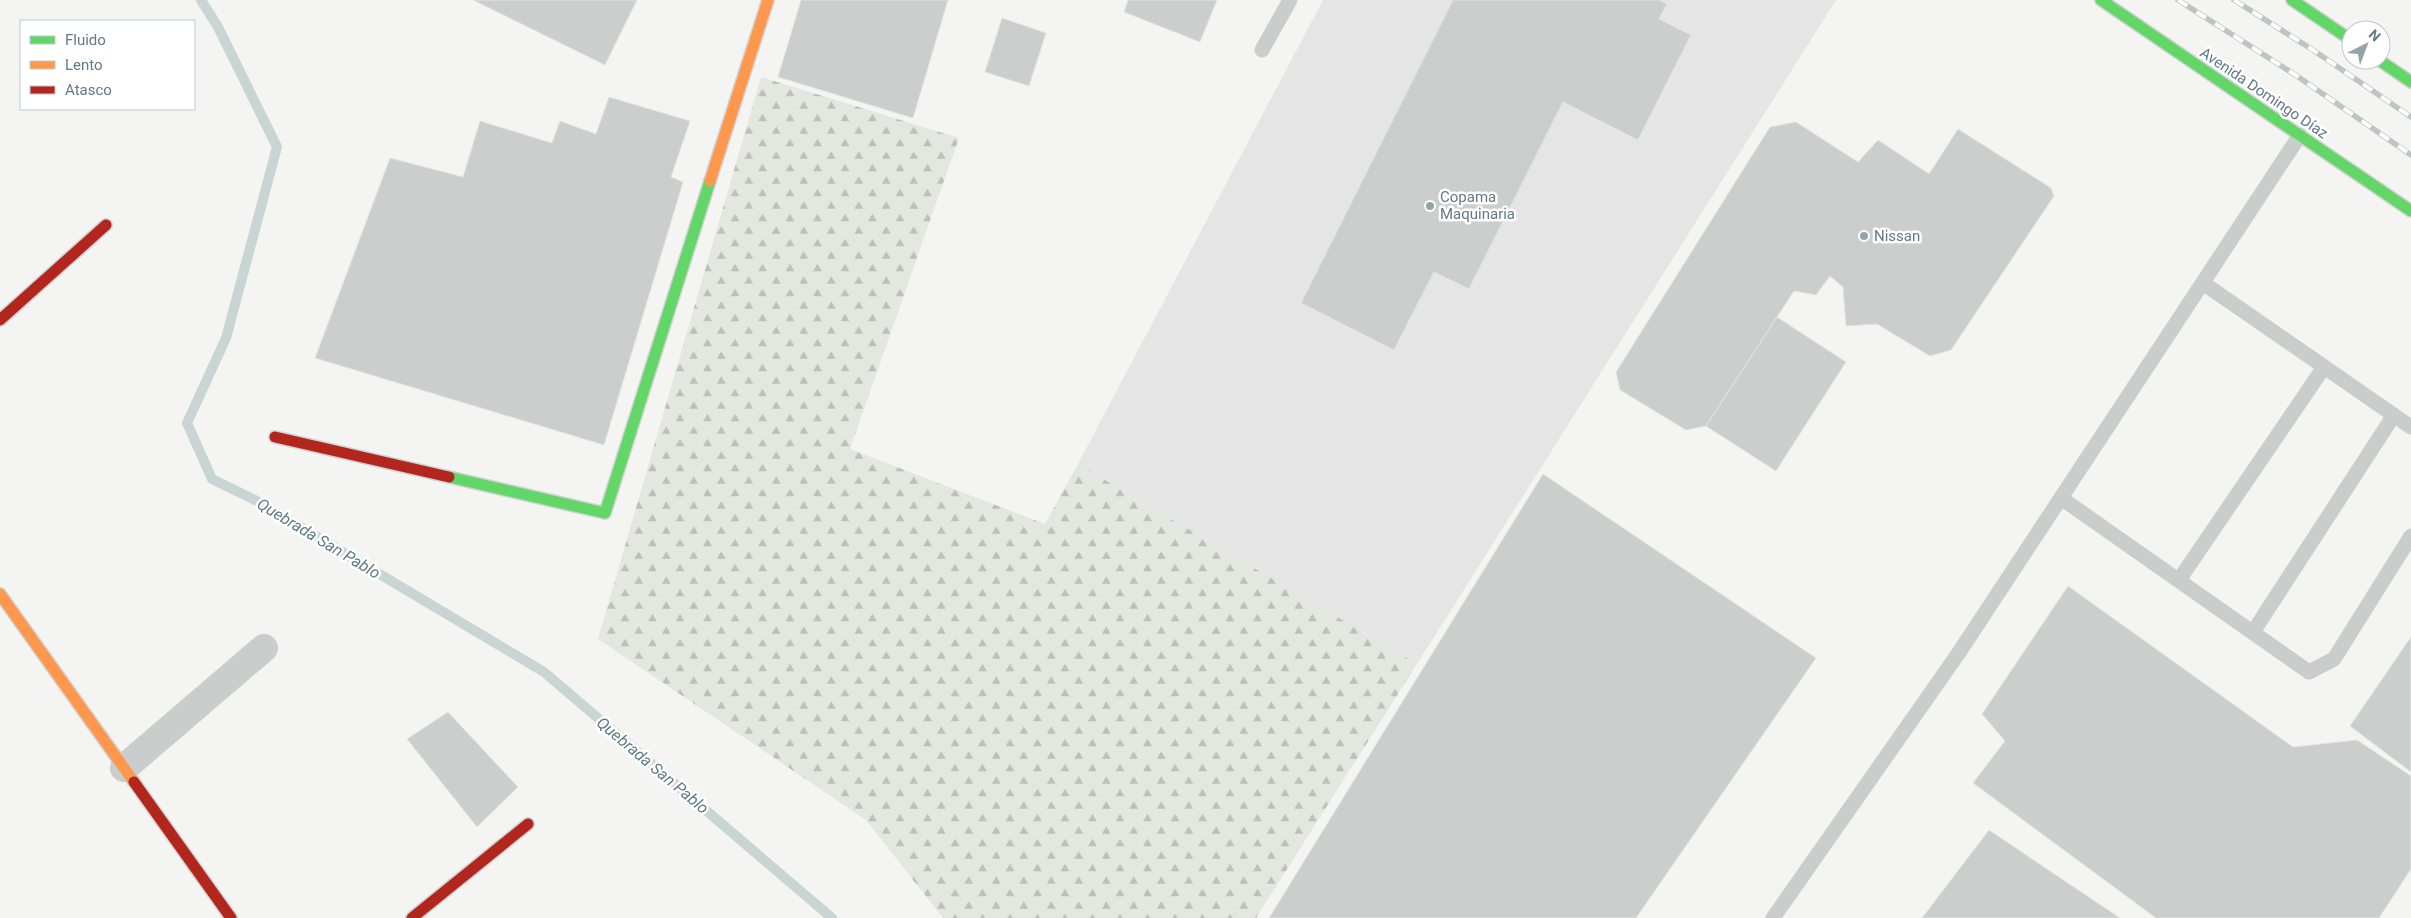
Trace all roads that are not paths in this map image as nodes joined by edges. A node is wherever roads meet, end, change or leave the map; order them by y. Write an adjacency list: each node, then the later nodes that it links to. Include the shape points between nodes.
1 (768, 0): 19 (street, via 605,513)
2 (1290, 0): 8 (lane)
3 (2100, 0): 11 (street, Avenida Domingo Díaz)
4 (2292, 0): 6 (street)
5 (2320, 0): 6 (lane)
6 (2325, 21): 7 (street)
7 (2341, 33)
8 (1262, 50)
9 (2391, 68): 10 (street)
10 (2411, 82)
11 (2300, 135): 12 (street, Avenida Domingo Díaz); 14 (lane)
12 (2411, 211)
13 (106, 225): 15 (street)
14 (2203, 283): 16 (lane); 20 (lane)
15 (0, 320)
16 (2324, 367): 17 (lane); 22 (lane)
17 (2394, 415): 18 (lane); 24 (lane)
18 (2411, 427)
19 (275, 437)
20 (2061, 498): 22 (lane); 30 (lane, via 1958,654)
21 (2411, 536): 24 (lane, via 2334,659 2309,672)
22 (2179, 580): 24 (lane)
23 (0, 594): 26 (street)
24 (2253, 632)
25 (264, 648): 26 (street)
26 (124, 768): 28 (street)
27 (528, 824): 29 (street)
28 (231, 918)
29 (412, 918)
30 (1773, 918)

